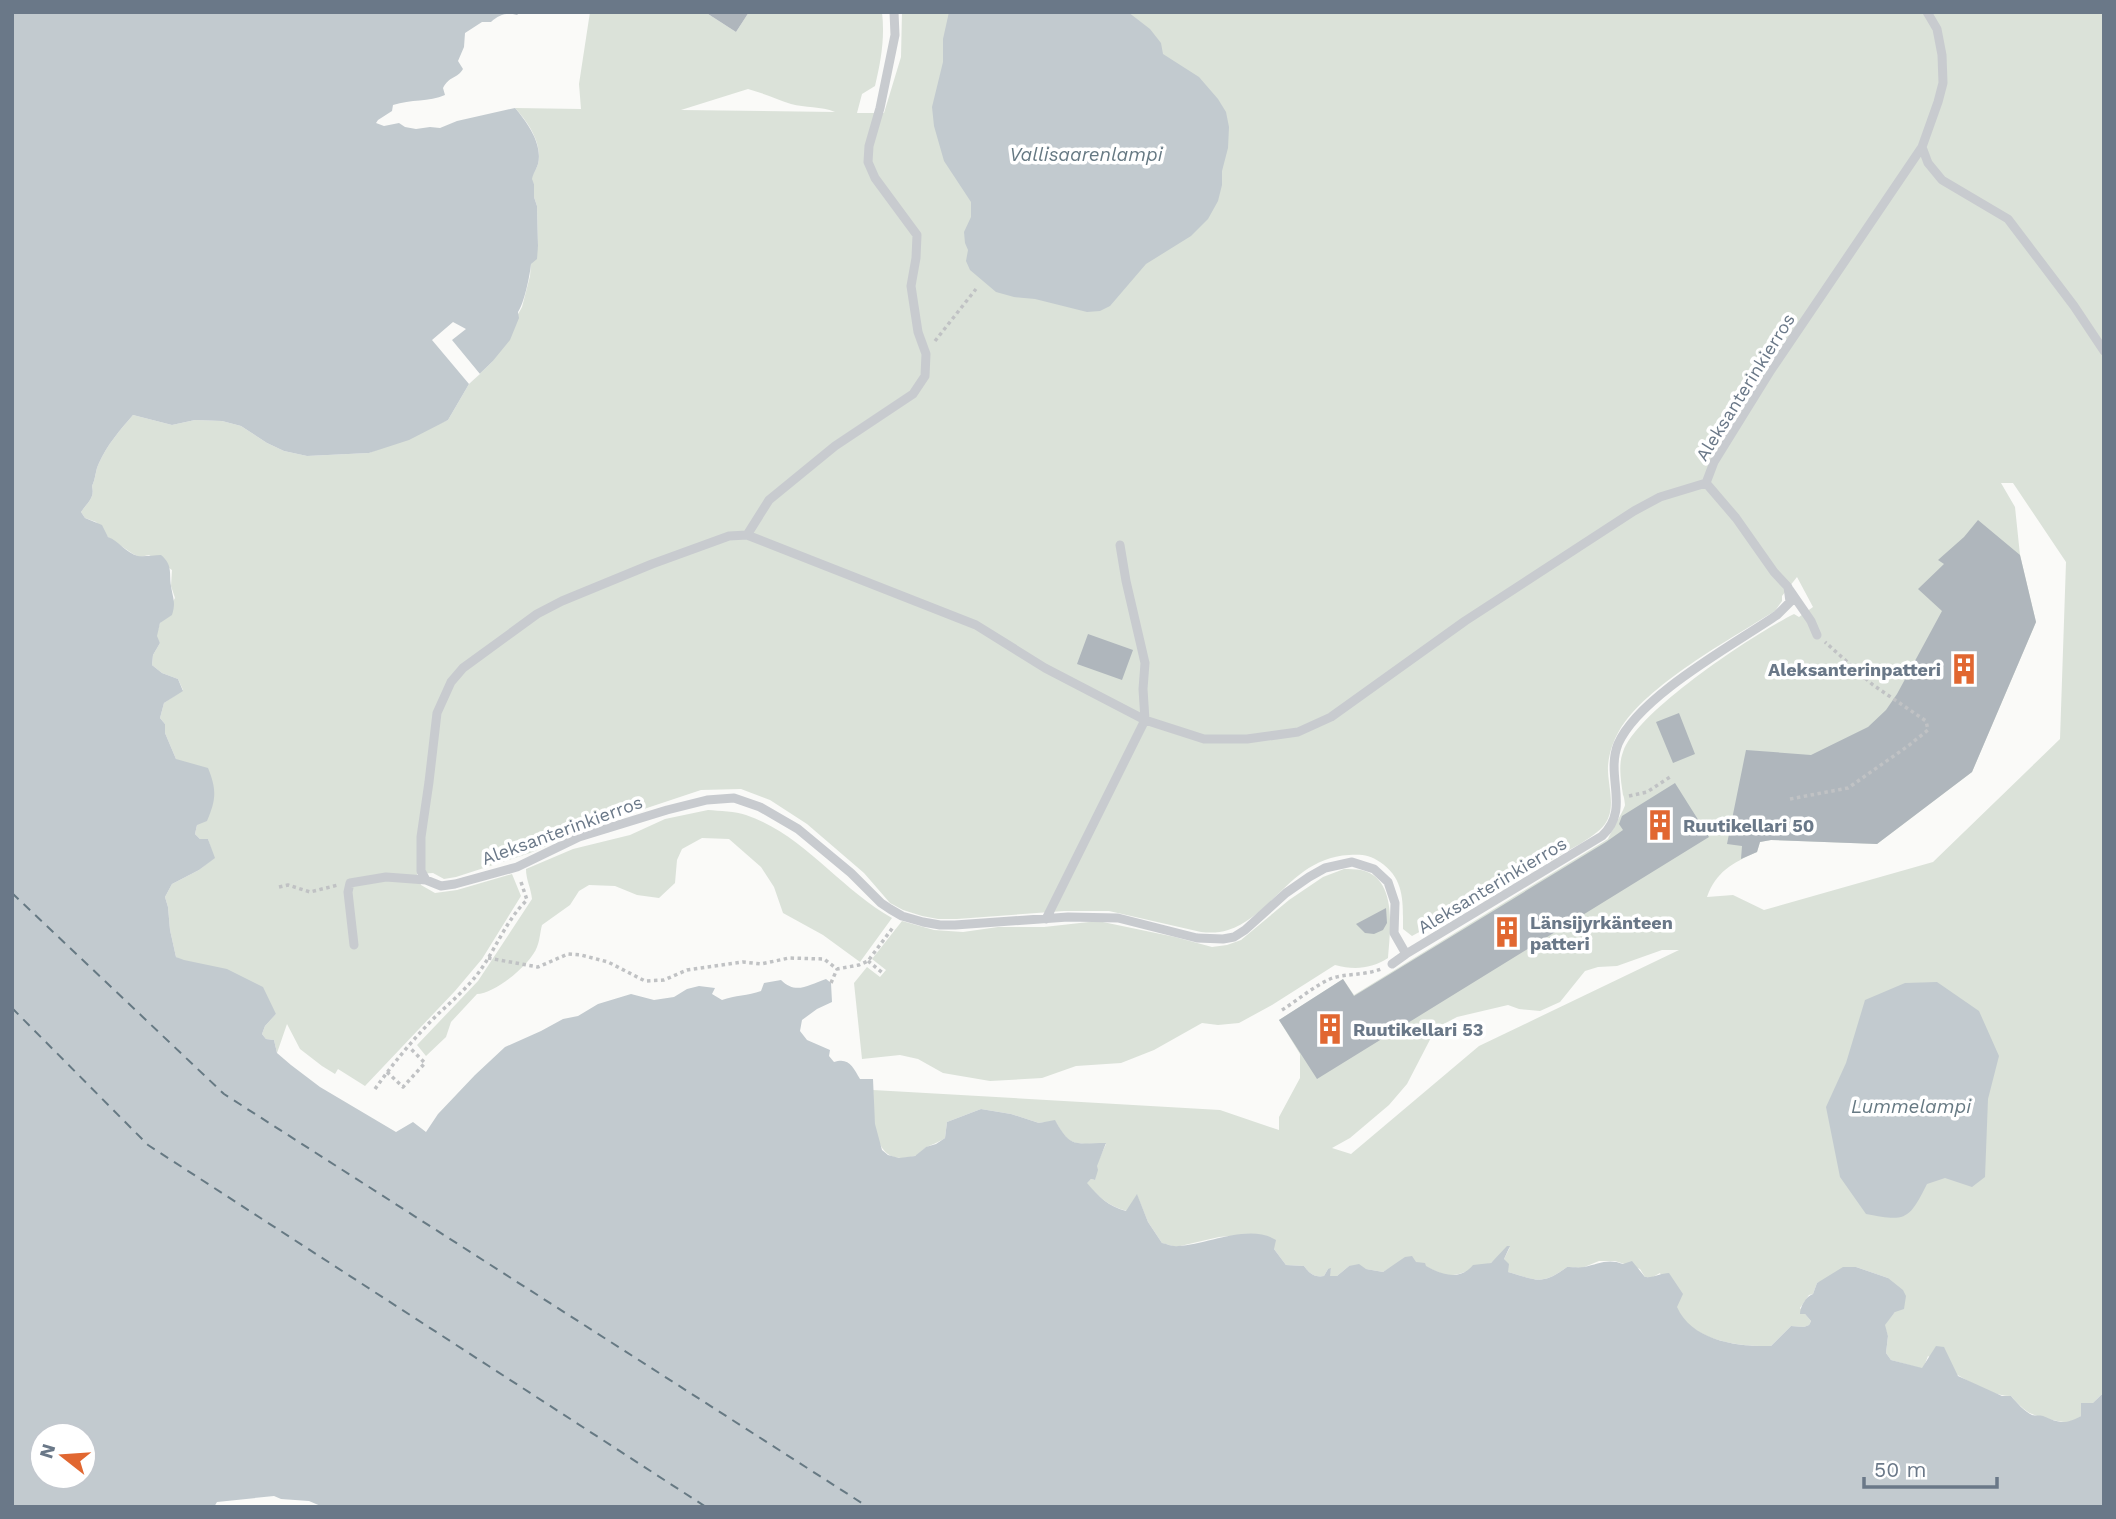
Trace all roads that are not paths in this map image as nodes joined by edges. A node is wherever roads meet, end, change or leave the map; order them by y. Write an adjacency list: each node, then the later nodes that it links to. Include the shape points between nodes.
1 (894, 12): 6 (lane, via 895,35 868,162 917,235 911,286 926,354 925,376 914,394 835,446 769,500)
2 (1927, 12): 3 (lane, Aleksanterinkierros, via 1937,29 1942,83)
3 (1922, 147): 4 (lane, via 1942,180 2008,219); 5 (lane, Aleksanterinkierros, via 1771,370 1714,462)
4 (2104, 351)
5 (1706, 483): 8 (lane, Aleksanterinkierros); 10 (lane, via 1660,497 1634,511 1465,621 1331,716 1298,732 1203,739)
6 (747, 536): 10 (lane, via 976,625 1045,668); 11 (lane, via 729,536 562,601 463,668 437,713 421,837 421,871)
7 (1120, 545): 10 (lane, via 1145,663)
8 (1788, 587): 9 (lane); 14 (lane, Aleksanterinkierros, via 1790,602 1785,609 1667,688 1623,734 1614,767 1617,812 1602,836)
9 (1818, 635)
10 (1146, 720): 12 (lane)
11 (426, 880): 12 (lane, Aleksanterinkierros, via 441,886 455,884 517,867 614,827 707,800 734,798 798,829 881,903 902,916 940,925); 13 (lane, Aleksanterinkierros, via 386,877 350,883)
12 (1046, 919): 14 (lane, Aleksanterinkierros, via 1118,918 1223,940 1245,930 1309,877 1352,862 1374,869 1388,882 1395,903 1394,933)
13 (354, 945)
14 (1406, 954): 15 (lane, Aleksanterinkierros)
15 (1392, 964)

